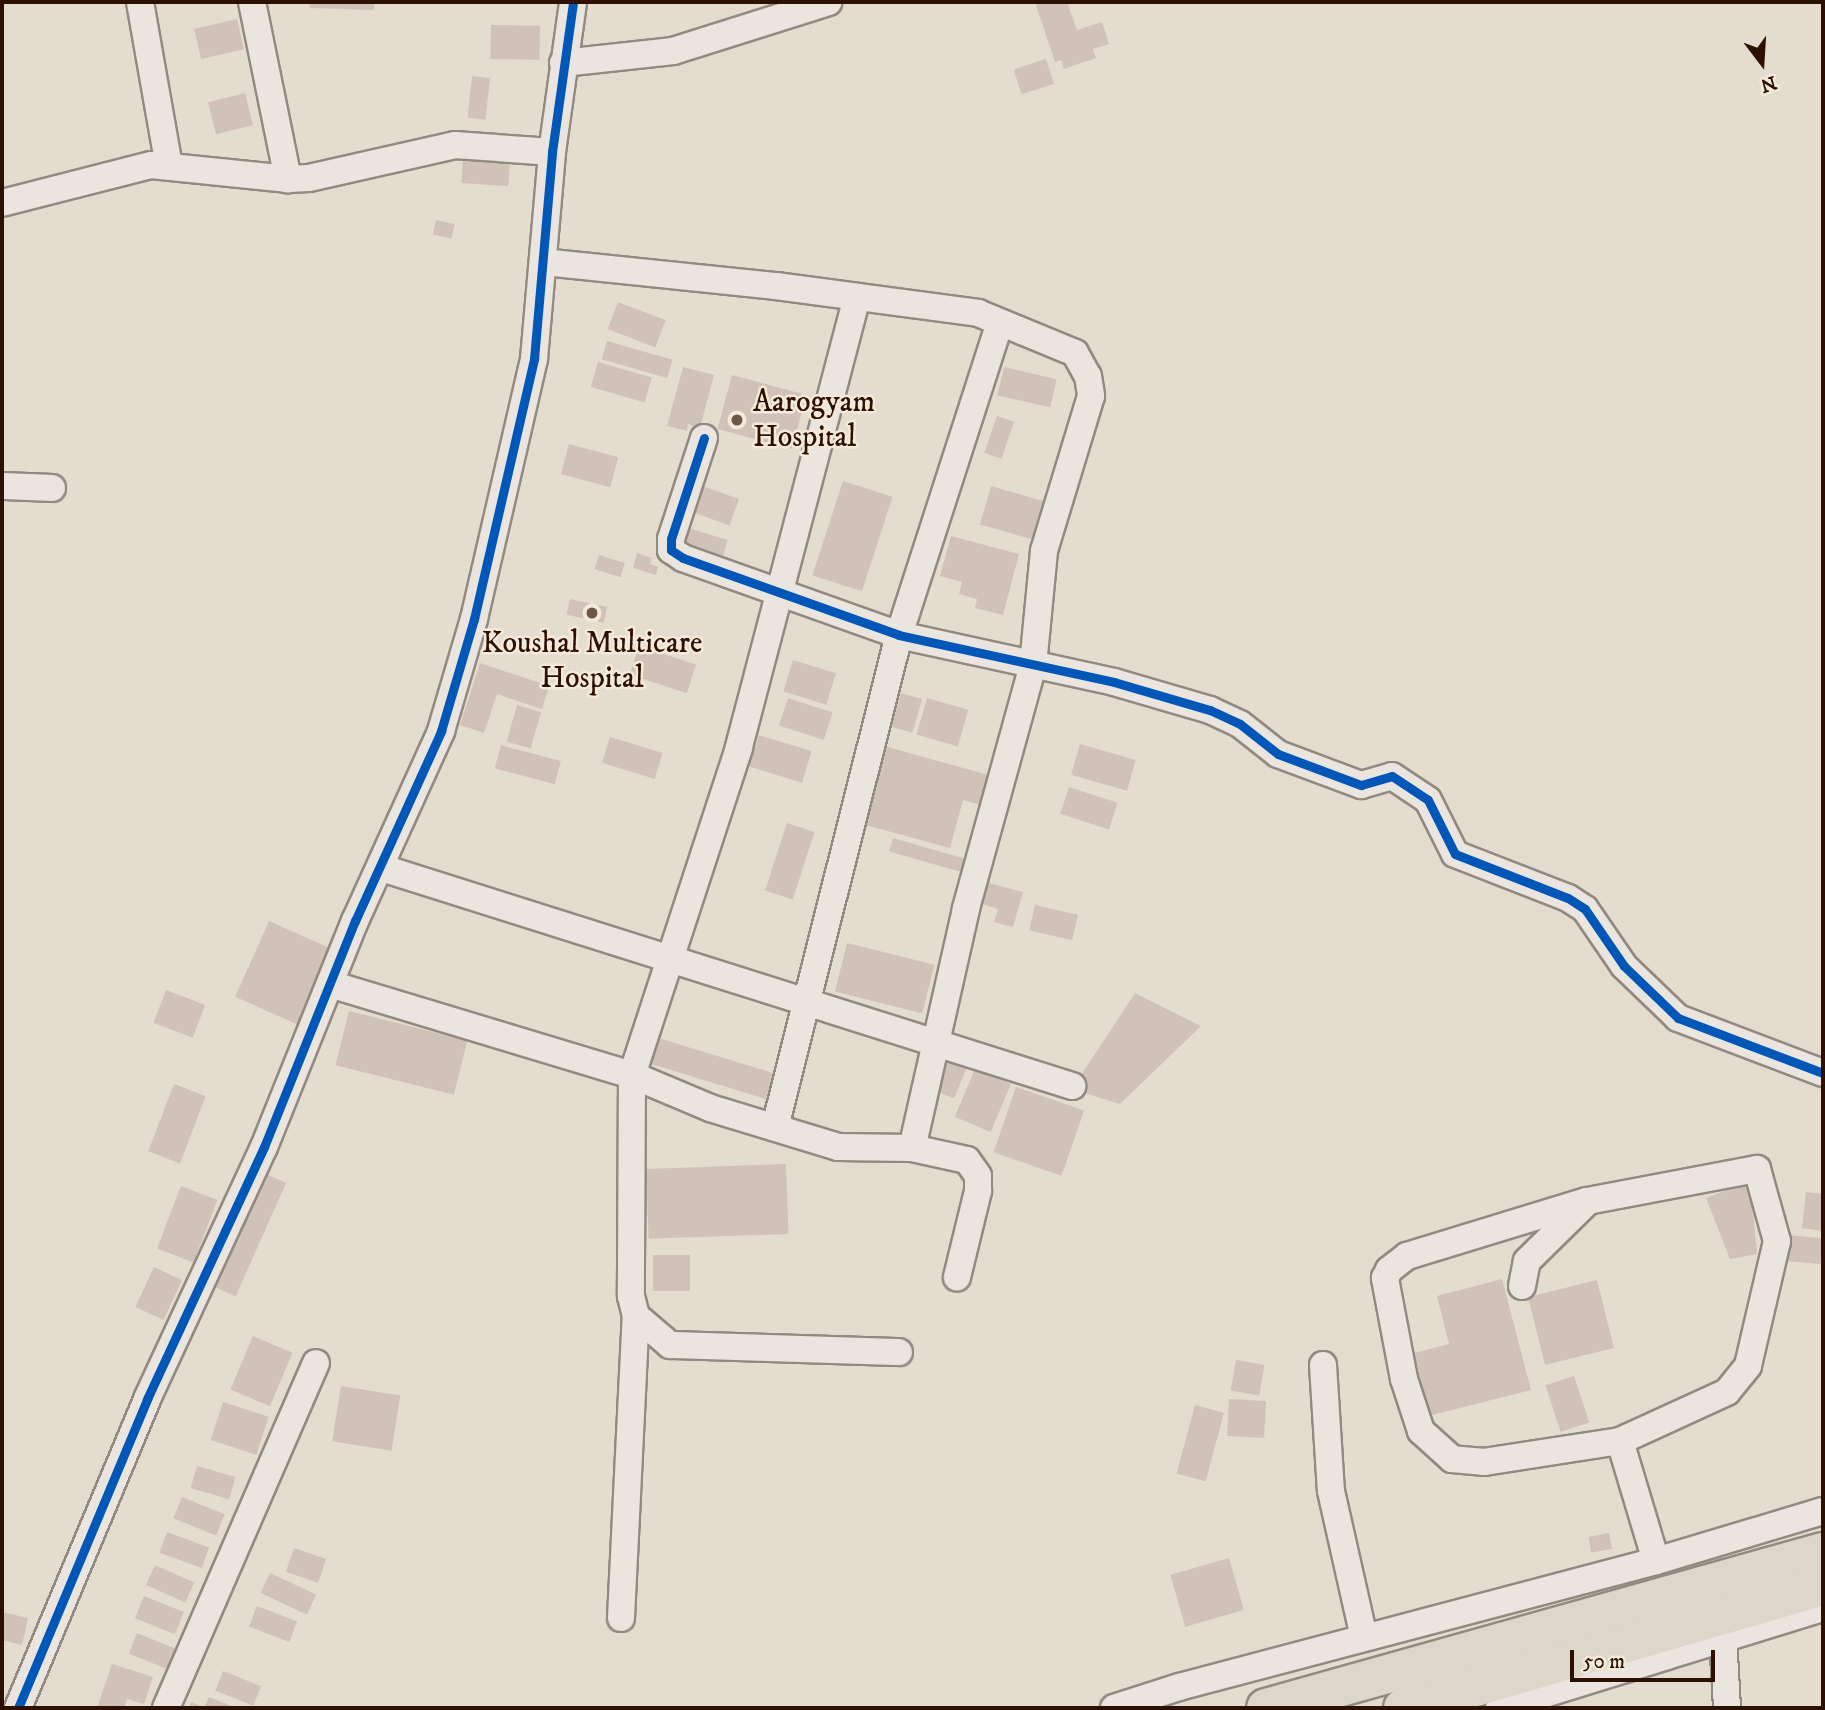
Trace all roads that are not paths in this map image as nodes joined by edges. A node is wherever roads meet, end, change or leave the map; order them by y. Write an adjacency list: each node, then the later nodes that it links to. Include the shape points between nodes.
1 (140, 2): 7 (street)
2 (252, 2): 8 (street)
3 (573, 2): 5 (street)
4 (828, 2): 5 (street, via 673,51)
5 (563, 63): 6 (street)
6 (552, 152): 8 (street, via 455,145); 10 (street)
7 (169, 166): 8 (street); 9 (street, via 138,167)
8 (288, 179)
9 (2, 203)
10 (543, 262): 11 (street); 19 (street, via 534,359 474,619 441,732)
11 (857, 296): 12 (street, via 978,313); 16 (street)
12 (1000, 323): 17 (street); 18 (street, via 1075,353 1088,376 1091,396 1044,551)
13 (704, 438): 16 (street, via 671,550)
14 (2, 486): 15 (street)
15 (52, 488)
16 (778, 595): 17 (street); 20 (street, via 739,748)
17 (899, 635): 18 (street); 22 (street)
18 (1033, 665): 23 (street, via 966,909); 24 (street, via 1210,710 1240,724 1278,754 1361,785 1392,776 1428,800 1455,854 1585,909 1624,965 1678,1018)
19 (382, 868): 20 (street); 21 (street)
20 (669, 961): 22 (street); 25 (street)
21 (330, 984): 25 (street); 45 (street, via 264,1147 147,1399)
22 (807, 1001): 23 (street); 27 (street)
23 (936, 1040): 26 (street); 28 (street)
24 (1823, 1073)
25 (632, 1074): 27 (street, via 710,1108); 32 (street, via 631,1296)
26 (1072, 1086)
27 (775, 1127): 28 (street, via 838,1146)
28 (912, 1148): 30 (street, via 967,1160 978,1176)
29 (1587, 1201): 31 (street, via 1527,1261); 36 (street, via 1757,1168 1777,1241 1748,1366 1727,1392); 36 (street, via 1407,1256 1385,1278 1404,1380 1421,1431 1436,1448 1452,1459 1485,1462)
30 (957, 1277)
31 (1522, 1286)
32 (636, 1316): 33 (street, via 670,1345); 42 (street)
33 (900, 1352)
34 (316, 1363): 46 (street)
35 (1323, 1365): 44 (street, via 1327,1467)
36 (1620, 1441): 39 (street)
37 (1823, 1511): 39 (street)
38 (1823, 1552): 48 (highway)
39 (1656, 1561): 44 (street)
40 (1823, 1586): 49 (highway)
41 (1823, 1608): 43 (street)
42 (621, 1618)
43 (1723, 1636): 50 (street); 51 (street)
44 (1364, 1637): 47 (street)
45 (22, 1707)
46 (166, 1708)
47 (1114, 1708)
48 (1266, 1708)
49 (1403, 1708)
50 (1499, 1708)
51 (1727, 1708)

